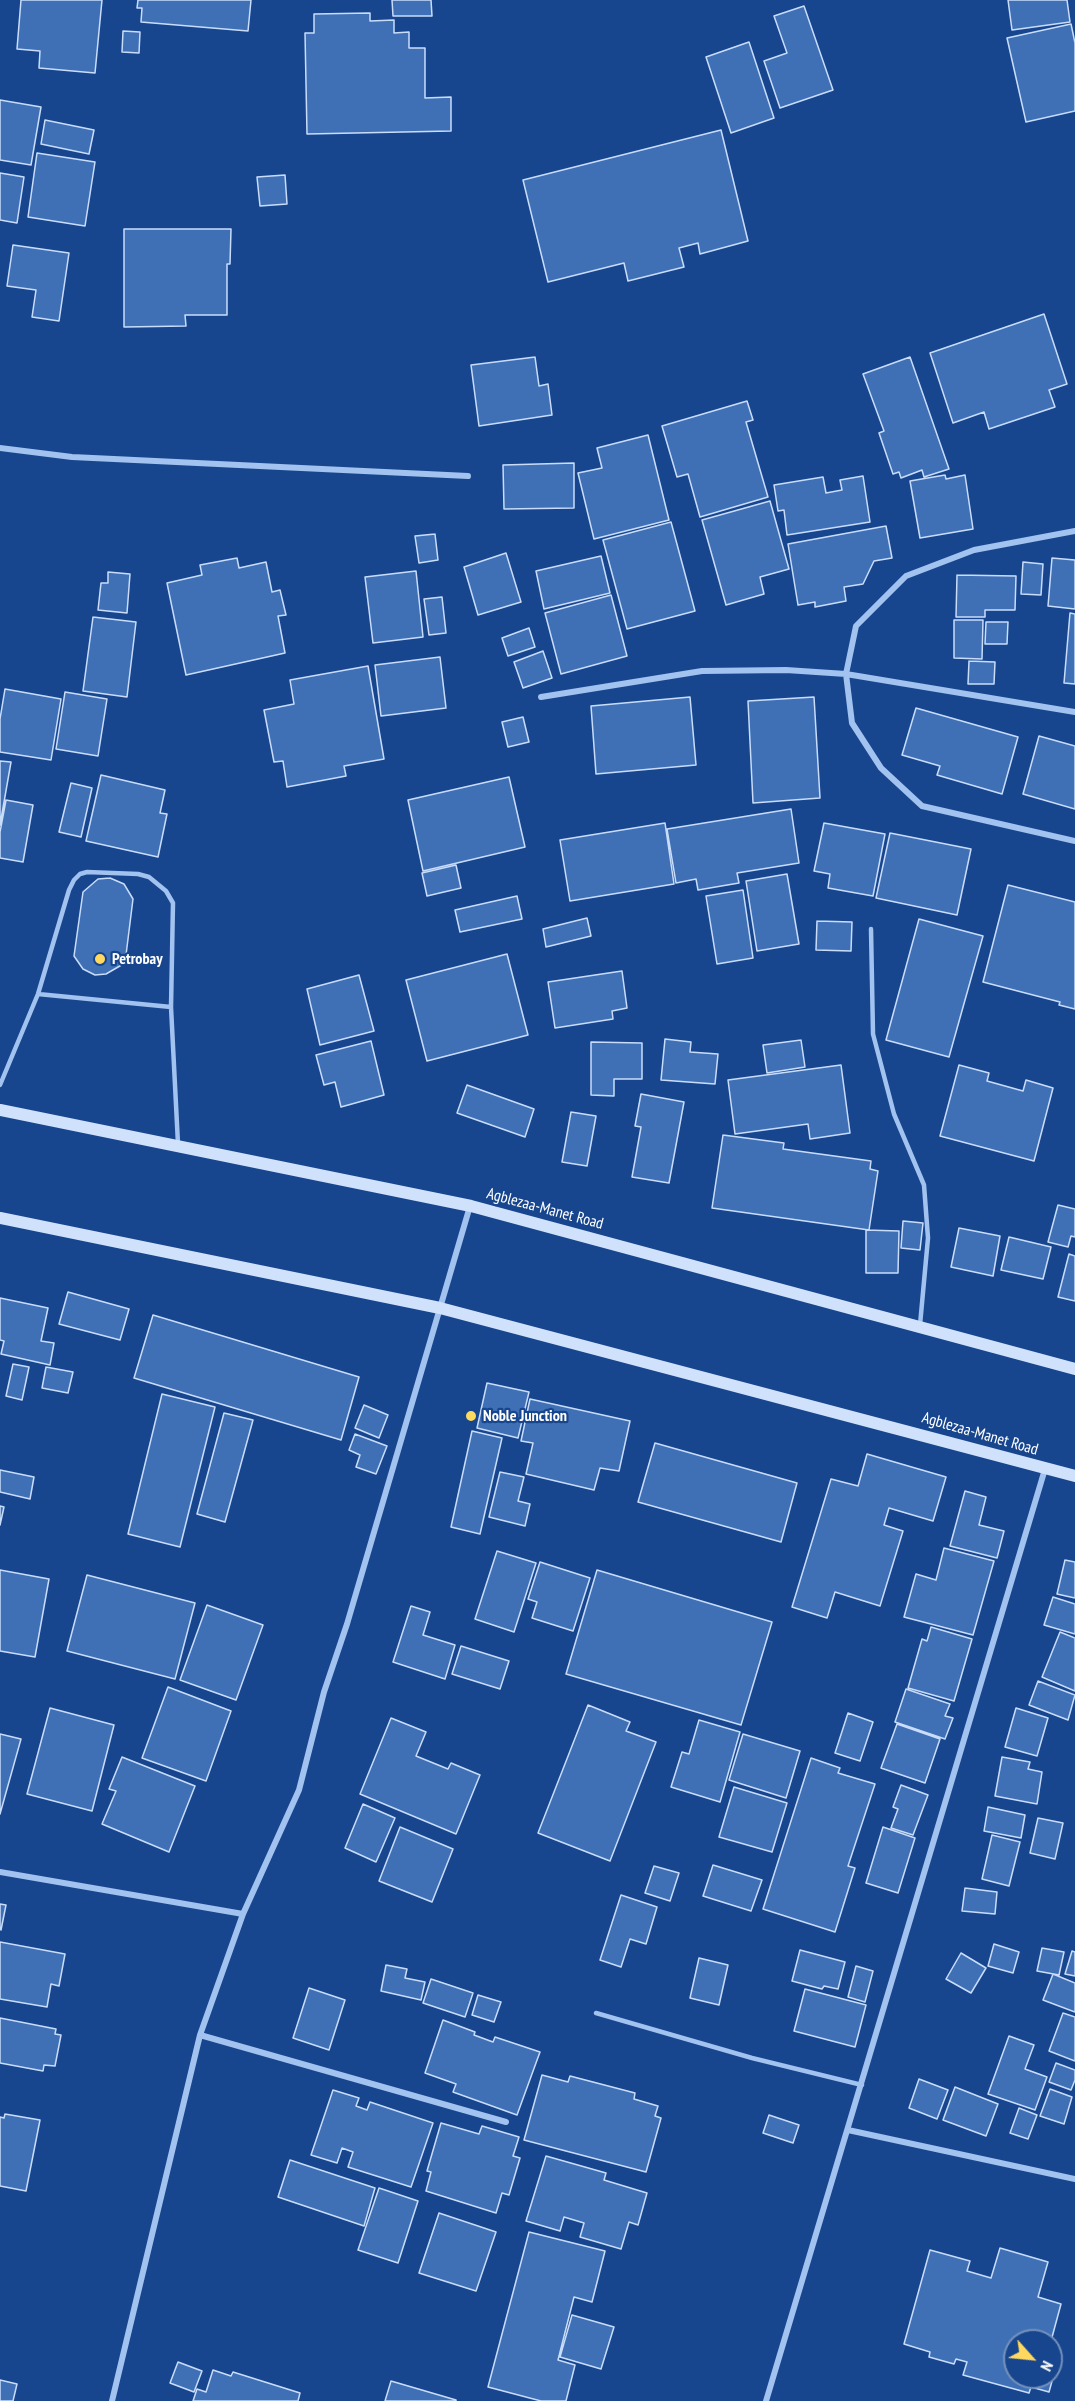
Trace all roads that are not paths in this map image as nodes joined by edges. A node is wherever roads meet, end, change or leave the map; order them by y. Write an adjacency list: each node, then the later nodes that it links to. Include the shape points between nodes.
1 (0, 448): 2 (street, via 72,457)
2 (468, 476)
3 (1075, 531): 4 (street, via 974,550 906,576 856,626)
4 (846, 674): 5 (street, via 702,671); 6 (street); 7 (street, via 852,723 881,768 922,806)
5 (541, 698)
6 (1075, 712)
7 (1075, 841)
8 (871, 929): 17 (lane, via 873,1034 894,1114 924,1185 928,1238)
9 (38, 994): 10 (lane); 10 (lane, via 74,880 87,872 138,874 158,882 172,903); 11 (lane)
10 (171, 1007): 13 (lane)
11 (0, 1085)
12 (0, 1110): 13 (main road, Agblezaa-Manet Road)
13 (178, 1147): 14 (main road, Agblezaa-Manet Road)
14 (471, 1206): 16 (street); 17 (main road, Agblezaa-Manet Road)
15 (0, 1218): 16 (main road, Agblezaa-Manet Road)
16 (440, 1308): 19 (main road, Agblezaa-Manet Road); 22 (street, via 324,1692 299,1790)
17 (920, 1327): 18 (main road, Agblezaa-Manet Road)
18 (1075, 1369)
19 (1045, 1469): 20 (main road, Agblezaa-Manet Road); 25 (street)
20 (1075, 1476)
21 (0, 1872): 22 (street)
22 (243, 1914): 24 (street)
23 (596, 2013): 25 (lane)
24 (200, 2036): 26 (street); 29 (street)
25 (862, 2085): 27 (street)
26 (506, 2122)
27 (848, 2130): 28 (street); 30 (street)
28 (1075, 2179)
29 (112, 2401)
30 (766, 2401)

